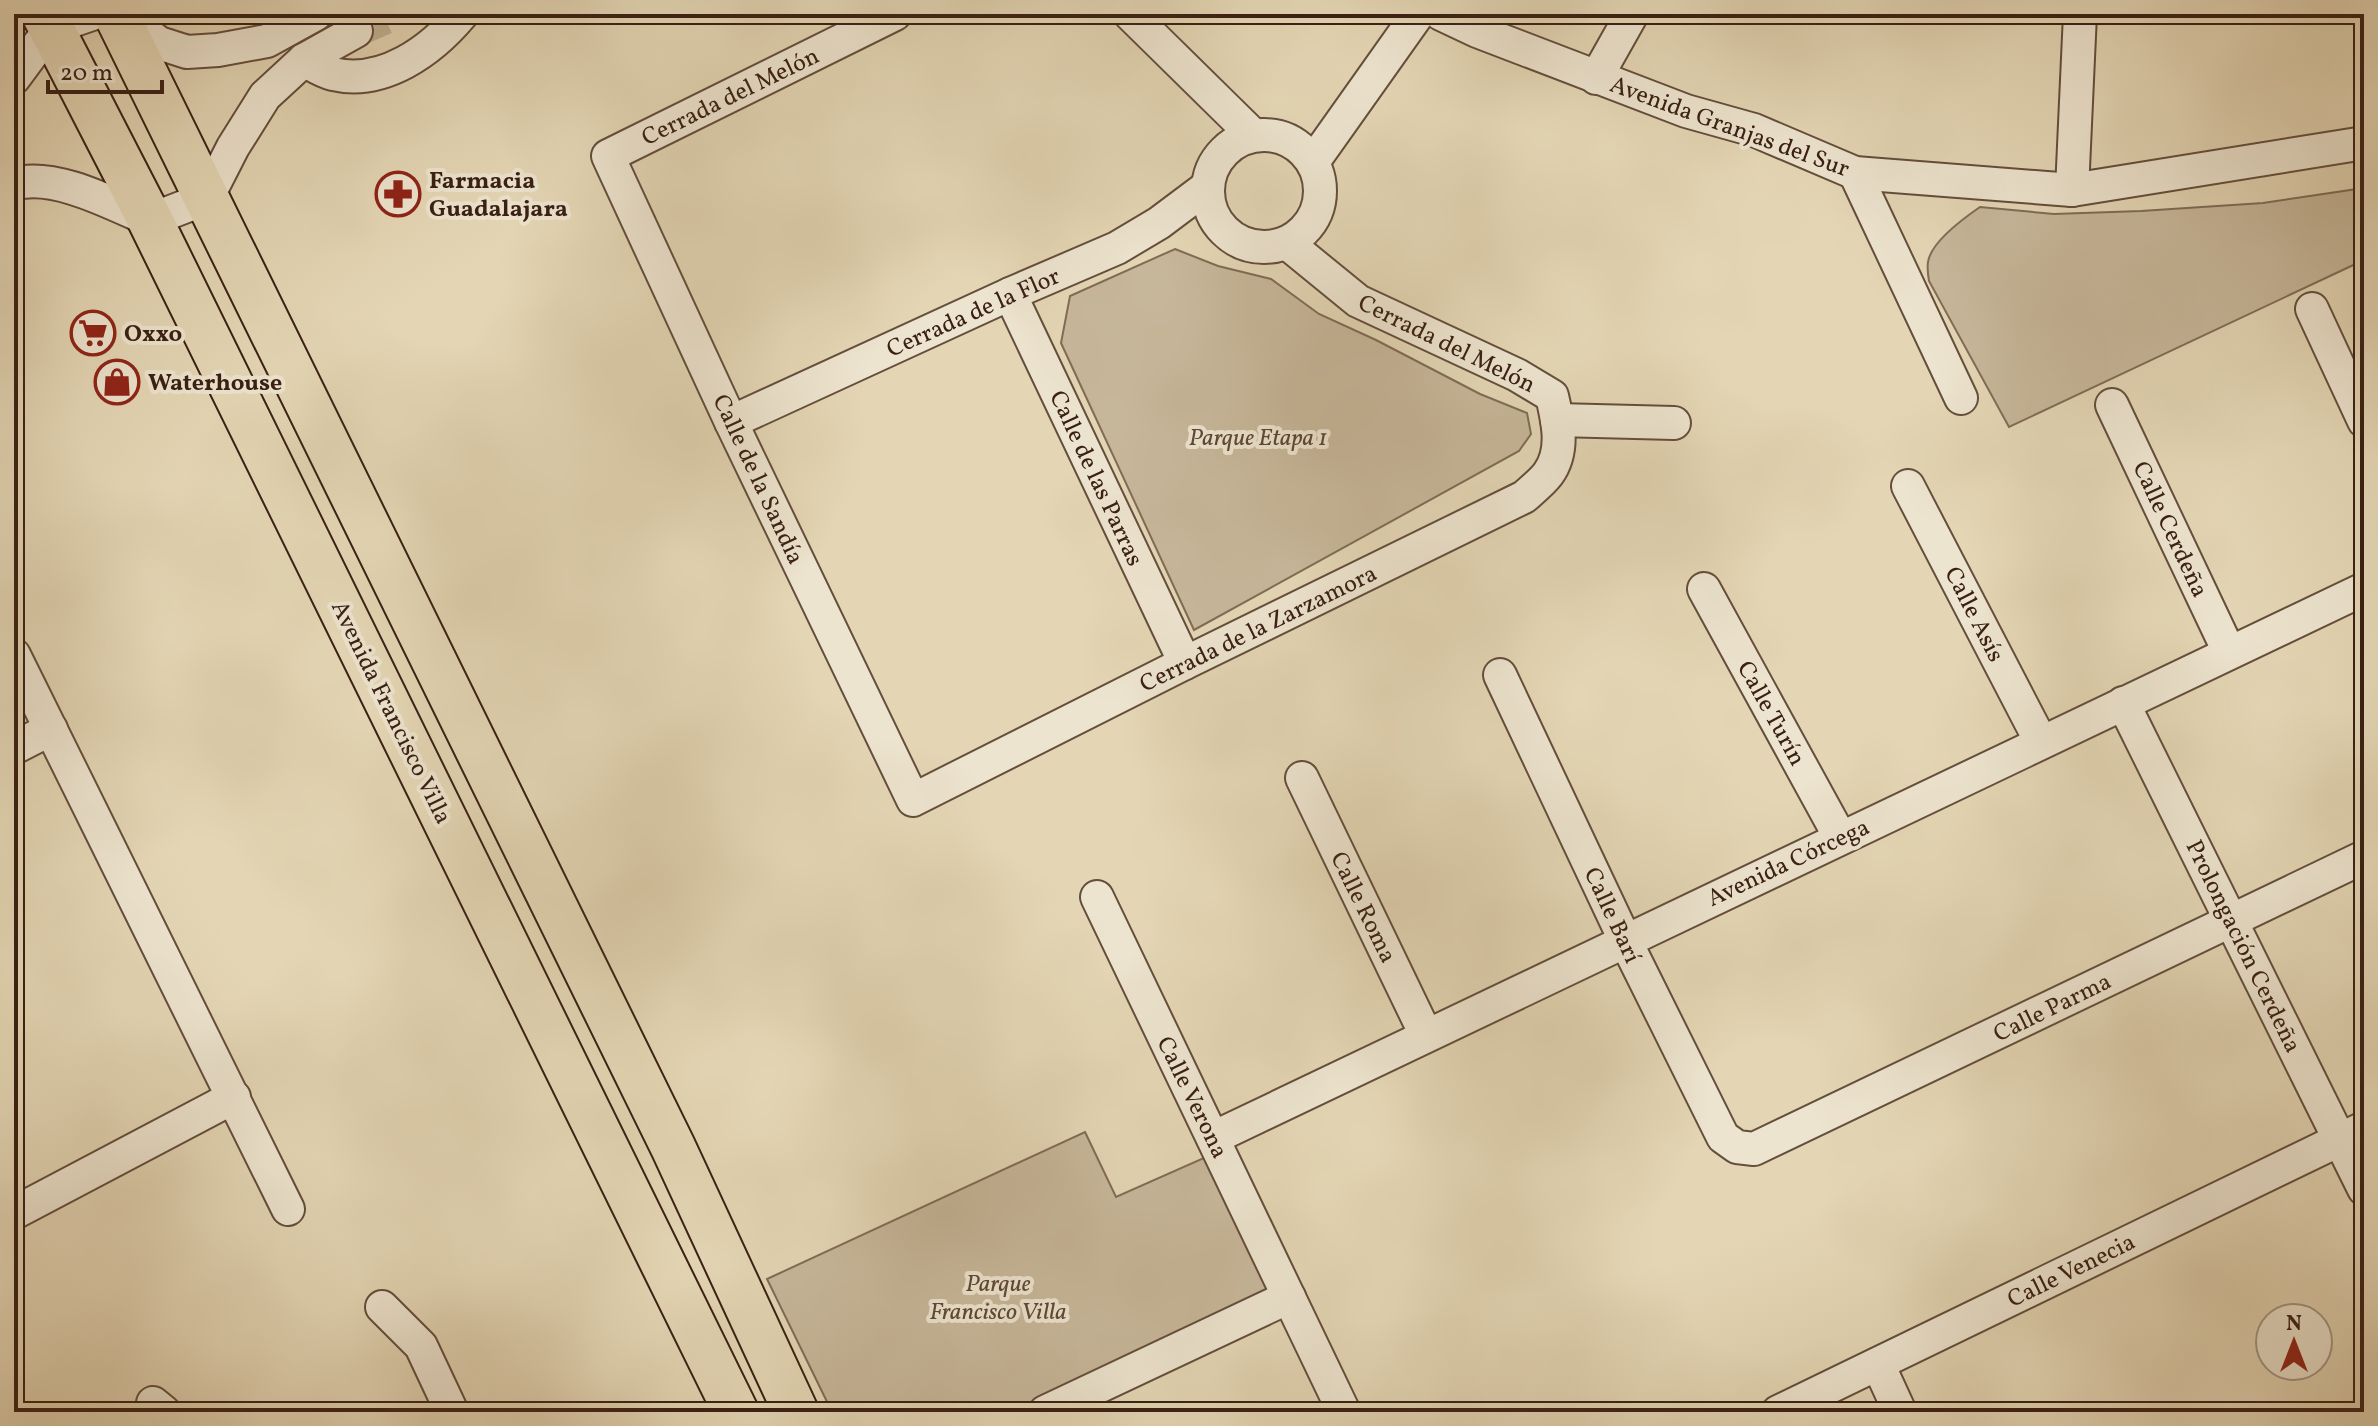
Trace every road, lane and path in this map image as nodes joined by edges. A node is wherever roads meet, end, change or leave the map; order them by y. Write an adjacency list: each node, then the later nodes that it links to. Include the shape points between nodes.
1 (92, 14): 11 (street)
2 (119, 14): 12 (street, via 159,43 187,52 218,50); 25 (main road)
3 (316, 14): 12 (street)
4 (462, 14): 14 (street, via 444,35 388,71 360,77 331,74)
5 (895, 14): 19 (street, Cerrada del Melón)
6 (1130, 14): 17 (street)
7 (1418, 14): 20 (street)
8 (1441, 14): 16 (street, Avenida Granjas del Sur)
9 (1632, 14): 16 (street)
10 (2080, 14): 24 (street)
11 (48, 21): 15 (street); 26 (main road, Avenida Francisco Villa)
12 (275, 27)
13 (356, 31): 14 (street)
14 (304, 60): 25 (street, via 265,96)
15 (14, 78)
16 (1596, 78): 21 (street, Avenida Granjas del Sur, via 1754,130)
17 (1253, 135): 20 (street, via 1287,140); 23 (street, via 1221,154)
18 (2364, 143): 24 (street, Avenida Granjas del Sur)
19 (608, 156): 34 (street, Calle de la Sandía)
20 (1313, 162): 27 (street, via 1320,189 1315,216)
21 (1855, 173): 24 (street, Avenida Granjas del Sur); 30 (street)
22 (14, 184): 26 (street, via 57,182)
23 (1207, 187): 27 (street, via 1217,224 1231,238 1249,246); 28 (street, Cerrada de la Flor, via 1117,248)
24 (2072, 190)
25 (207, 198): 26 (street); 58 (main road)
26 (150, 220): 60 (main road, Avenida Francisco Villa)
27 (1287, 243): 32 (street, Cerrada del Melón, via 1358,301 1552,396)
28 (1010, 294): 34 (street, Cerrada de la Flor); 41 (street, Calle de las Parras)
29 (2312, 309): 33 (street)
30 (1961, 398)
31 (2112, 405): 39 (street, Calle Cerdeña)
32 (1557, 420): 35 (street); 41 (street, Cerrada de la Zarzamora, via 1559,447 1549,473 1524,497)
33 (2364, 421)
34 (731, 422): 48 (street, Calle de la Sandía)
35 (1674, 423)
36 (1908, 486): 45 (street, Calle Asís)
37 (1704, 589): 49 (street, Calle Turín)
38 (2364, 589): 39 (street, Avenida Córcega)
39 (2229, 652): 43 (street, Avenida Córcega)
40 (14, 655): 44 (street)
41 (1185, 663): 48 (street, Cerrada de la Zarzamora)
42 (1500, 675): 53 (street, Calle Barí)
43 (2123, 703): 45 (street, Avenida Córcega); 52 (street, Prolongación Cerdeña)
44 (51, 729): 46 (street); 55 (street)
45 (2041, 742): 49 (street, Avenida Córcega)
46 (14, 748)
47 (1302, 778): 54 (street, Calle Roma)
48 (913, 800)
49 (1840, 837): 53 (street, Avenida Córcega)
50 (2364, 857): 52 (street, Calle Parma)
51 (1097, 897): 57 (street, Calle Verona)
52 (2232, 921): 56 (street, Prolongación Cerdeña); 59 (street, Calle Parma, via 1754,1149)
53 (1625, 940): 54 (street, Avenida Córcega); 59 (street, Calle Barí, via 1723,1137)
54 (1426, 1035): 57 (street, Avenida Córcega)
55 (234, 1097): 62 (street); 63 (street)
56 (2352, 1133): 61 (street, Prolongación Cerdeña); 66 (street, Calle Venecia)
57 (1213, 1138): 64 (street, Calle Verona)
58 (673, 1147): 60 (main road); 69 (main road)
59 (1737, 1147)
60 (619, 1175): 68 (main road, Avenida Francisco Villa)
61 (2364, 1189)
62 (288, 1209)
63 (14, 1213)
64 (1289, 1297): 70 (street); 71 (street, Calle Verona)
65 (382, 1307): 67 (street, via 421,1346)
66 (1878, 1364): 72 (street, Calle Venecia); 73 (street)
67 (452, 1412)
68 (736, 1412)
69 (796, 1412)
70 (1045, 1412)
71 (1344, 1412)
72 (1778, 1412)
73 (1900, 1412)

